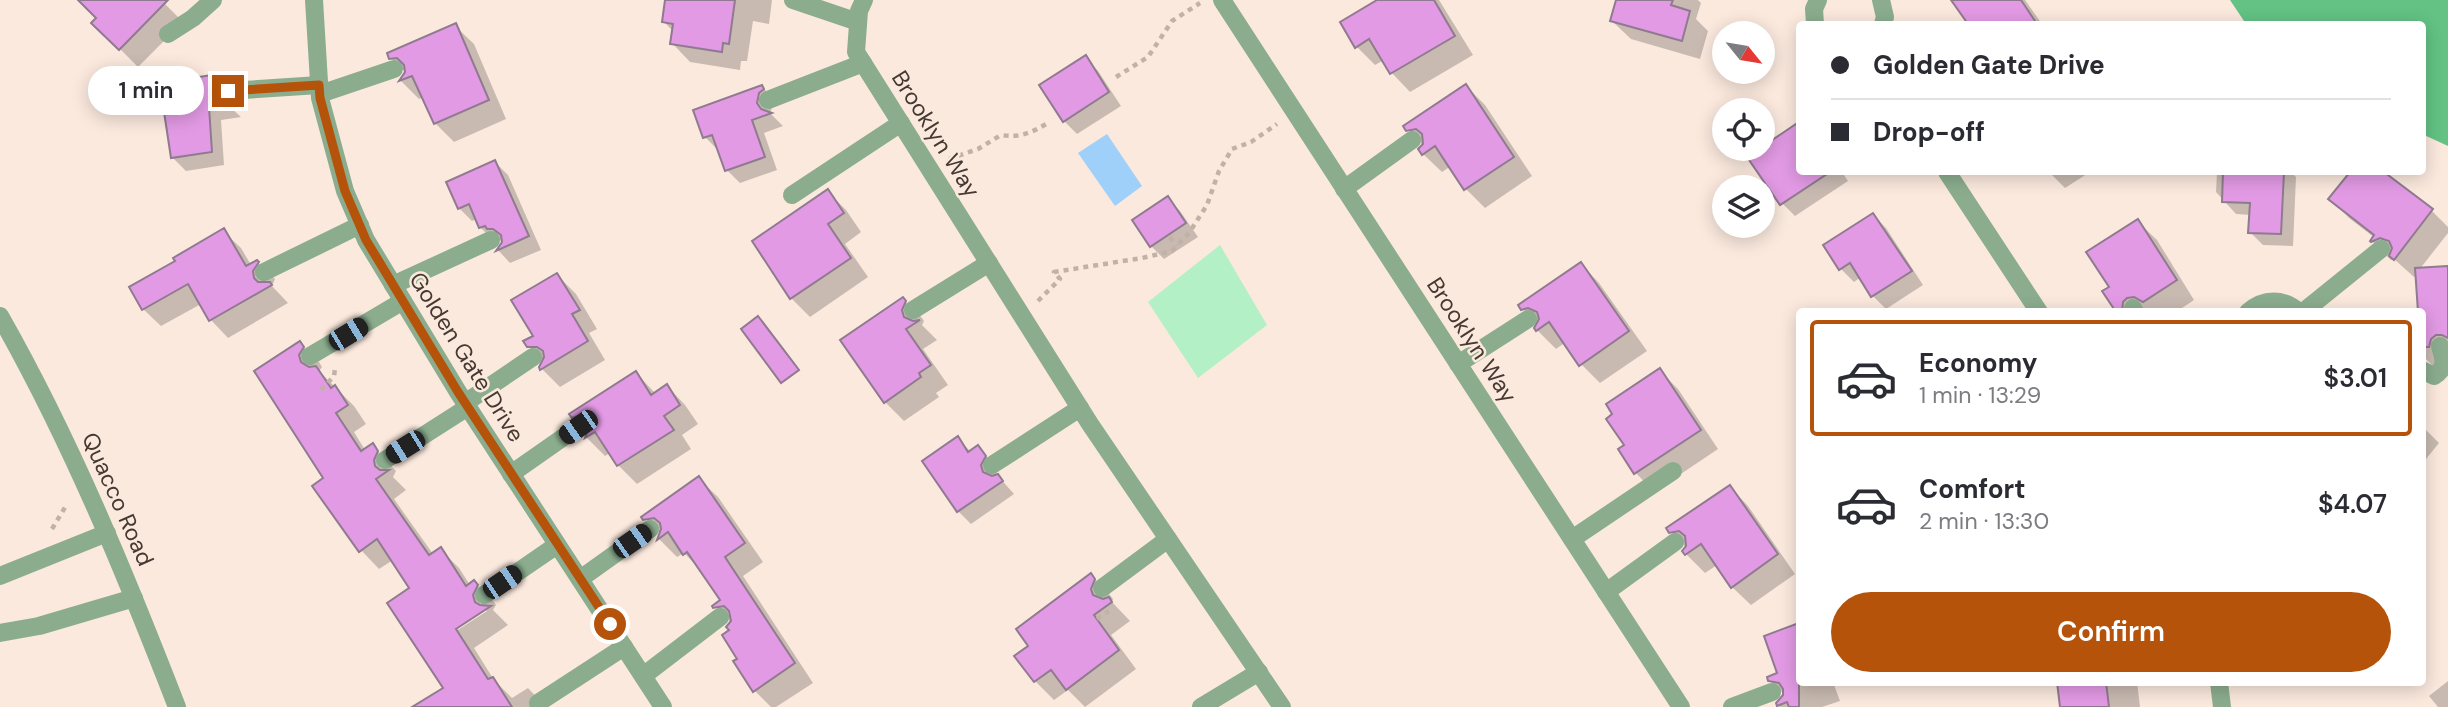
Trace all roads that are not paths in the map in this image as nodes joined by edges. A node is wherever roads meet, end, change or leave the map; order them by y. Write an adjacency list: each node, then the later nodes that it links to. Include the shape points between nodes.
1 (213, 0): 11 (street)
2 (314, 0): 14 (street, Golden Gate Drive)
3 (793, 0): 10 (street)
4 (864, 0): 10 (street, Brooklyn Way)
5 (1222, 0): 20 (street, Brooklyn Way)
6 (1818, 0): 8 (street)
7 (1881, 0): 9 (street)
8 (1815, 21)
9 (1884, 21)
10 (858, 22): 12 (street, Brooklyn Way, via 856,52)
11 (168, 34)
12 (863, 64): 16 (street); 17 (street, Brooklyn Way)
13 (394, 69): 14 (street)
14 (320, 89): 15 (street); 22 (street, Golden Gate Drive, via 345,191)
15 (228, 91)
16 (768, 100)
17 (901, 123): 21 (street); 25 (street, Brooklyn Way)
18 (1412, 140): 20 (street)
19 (1949, 175): 28 (street)
20 (1344, 189): 38 (street, Brooklyn Way)
21 (792, 195)
22 (360, 225): 26 (street); 27 (street, Golden Gate Drive)
23 (491, 240): 27 (street)
24 (2381, 249): 31 (street)
25 (989, 263): 32 (street); 41 (street, Brooklyn Way)
26 (264, 272)
27 (398, 293): 36 (street); 40 (street, Golden Gate Drive)
28 (2036, 308)
29 (2254, 308): 30 (street, via 2274,301)
30 (2294, 308)
31 (2306, 308)
32 (913, 310)
33 (0, 316): 48 (street, Quacco Road, via 74,456)
34 (1528, 319): 38 (street)
35 (2440, 346): 39 (street, via 2445,363 2442,371 2434,376)
36 (310, 356)
37 (533, 357): 40 (street)
38 (1458, 364): 50 (street, Brooklyn Way)
39 (2426, 372)
40 (466, 405): 43 (street); 46 (street, Golden Gate Drive)
41 (1080, 408): 44 (street); 49 (street, Brooklyn Way)
42 (578, 427): 46 (street)
43 (385, 460)
44 (992, 466)
45 (1673, 471): 50 (street)
46 (511, 474): 52 (street, Golden Gate Drive)
47 (650, 529): 54 (street)
48 (107, 533): 53 (street); 58 (street, Quacco Road)
49 (1168, 539): 55 (street); 62 (street, Brooklyn Way)
50 (1572, 539): 56 (street, Brooklyn Way)
51 (1675, 541): 56 (street)
52 (557, 545): 54 (street, Golden Gate Drive); 57 (street)
53 (0, 576)
54 (580, 579): 61 (street, Golden Gate Drive)
55 (1102, 588)
56 (1606, 592): 71 (street, Brooklyn Way)
57 (484, 595)
58 (134, 598): 60 (street); 67 (street, Quacco Road)
59 (720, 617): 63 (street)
60 (0, 633)
61 (624, 647): 63 (street, Golden Gate Drive); 66 (street)
62 (1259, 673): 69 (street); 70 (street, Brooklyn Way)
63 (643, 676): 68 (street, Golden Gate Drive)
64 (2219, 686): 73 (street)
65 (1772, 692): 72 (street)
66 (538, 703)
67 (177, 707)
68 (663, 707)
69 (1201, 707)
70 (1282, 707)
71 (1681, 707)
72 (1732, 707)
73 (2222, 707)

